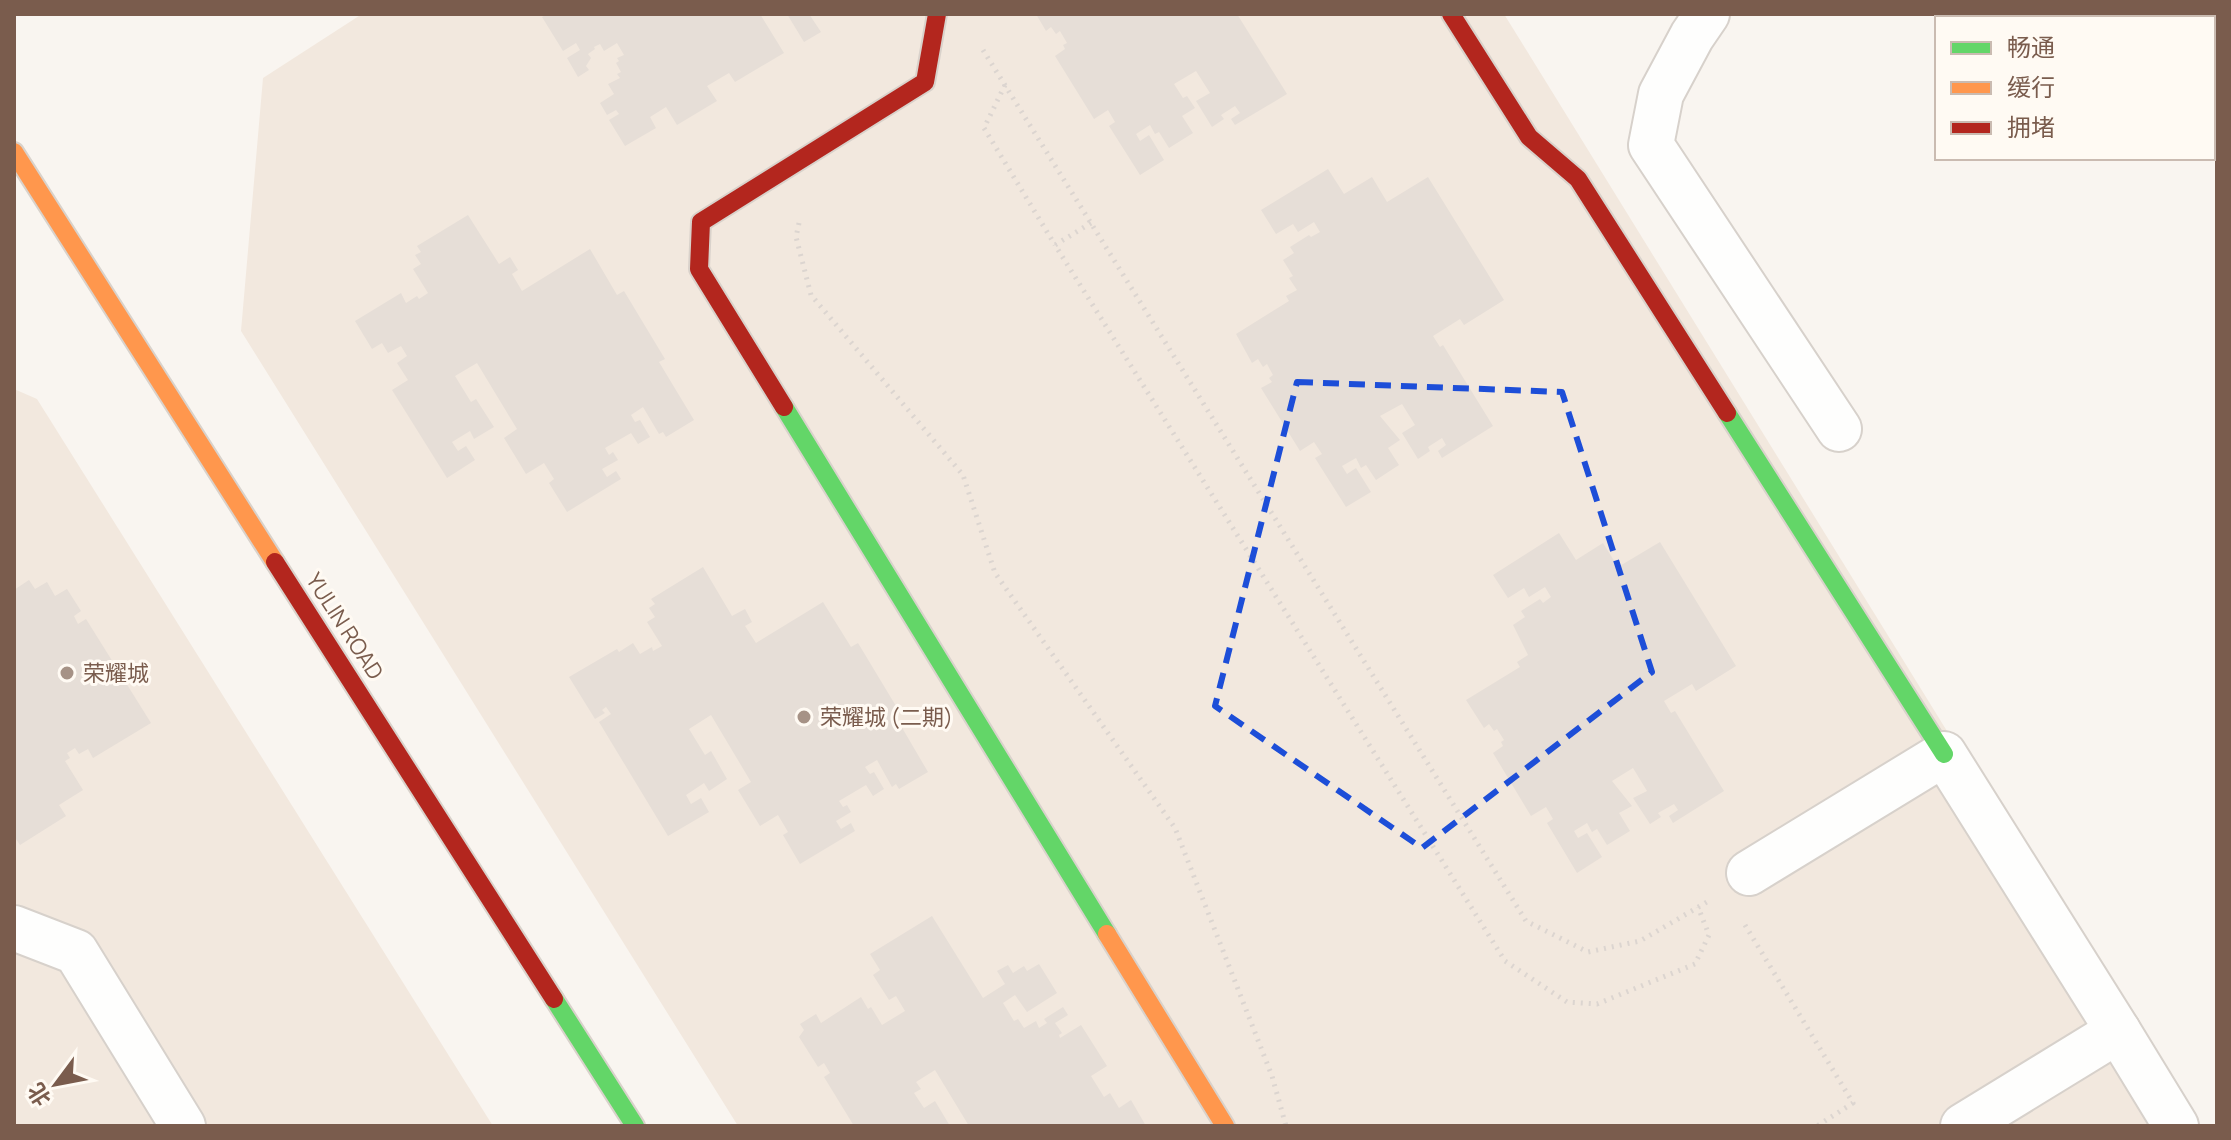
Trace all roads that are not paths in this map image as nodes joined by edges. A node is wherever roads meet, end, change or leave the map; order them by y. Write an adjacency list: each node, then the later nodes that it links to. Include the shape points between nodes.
1 (937, 14): 12 (street, via 925,82 701,222 699,269)
2 (1451, 14): 6 (street, via 1529,137 1578,179)
3 (1707, 14): 5 (street, via 1661,94 1651,145)
4 (14, 152): 11 (street, YULIN ROAD)
5 (1839, 429)
6 (1944, 754): 7 (street); 9 (street)
7 (1737, 882)
8 (14, 928): 10 (street, via 76,952)
9 (2118, 1031): 13 (street); 14 (street)
10 (183, 1126)
11 (635, 1126)
12 (1225, 1126)
13 (1963, 1126)
14 (2176, 1126)

